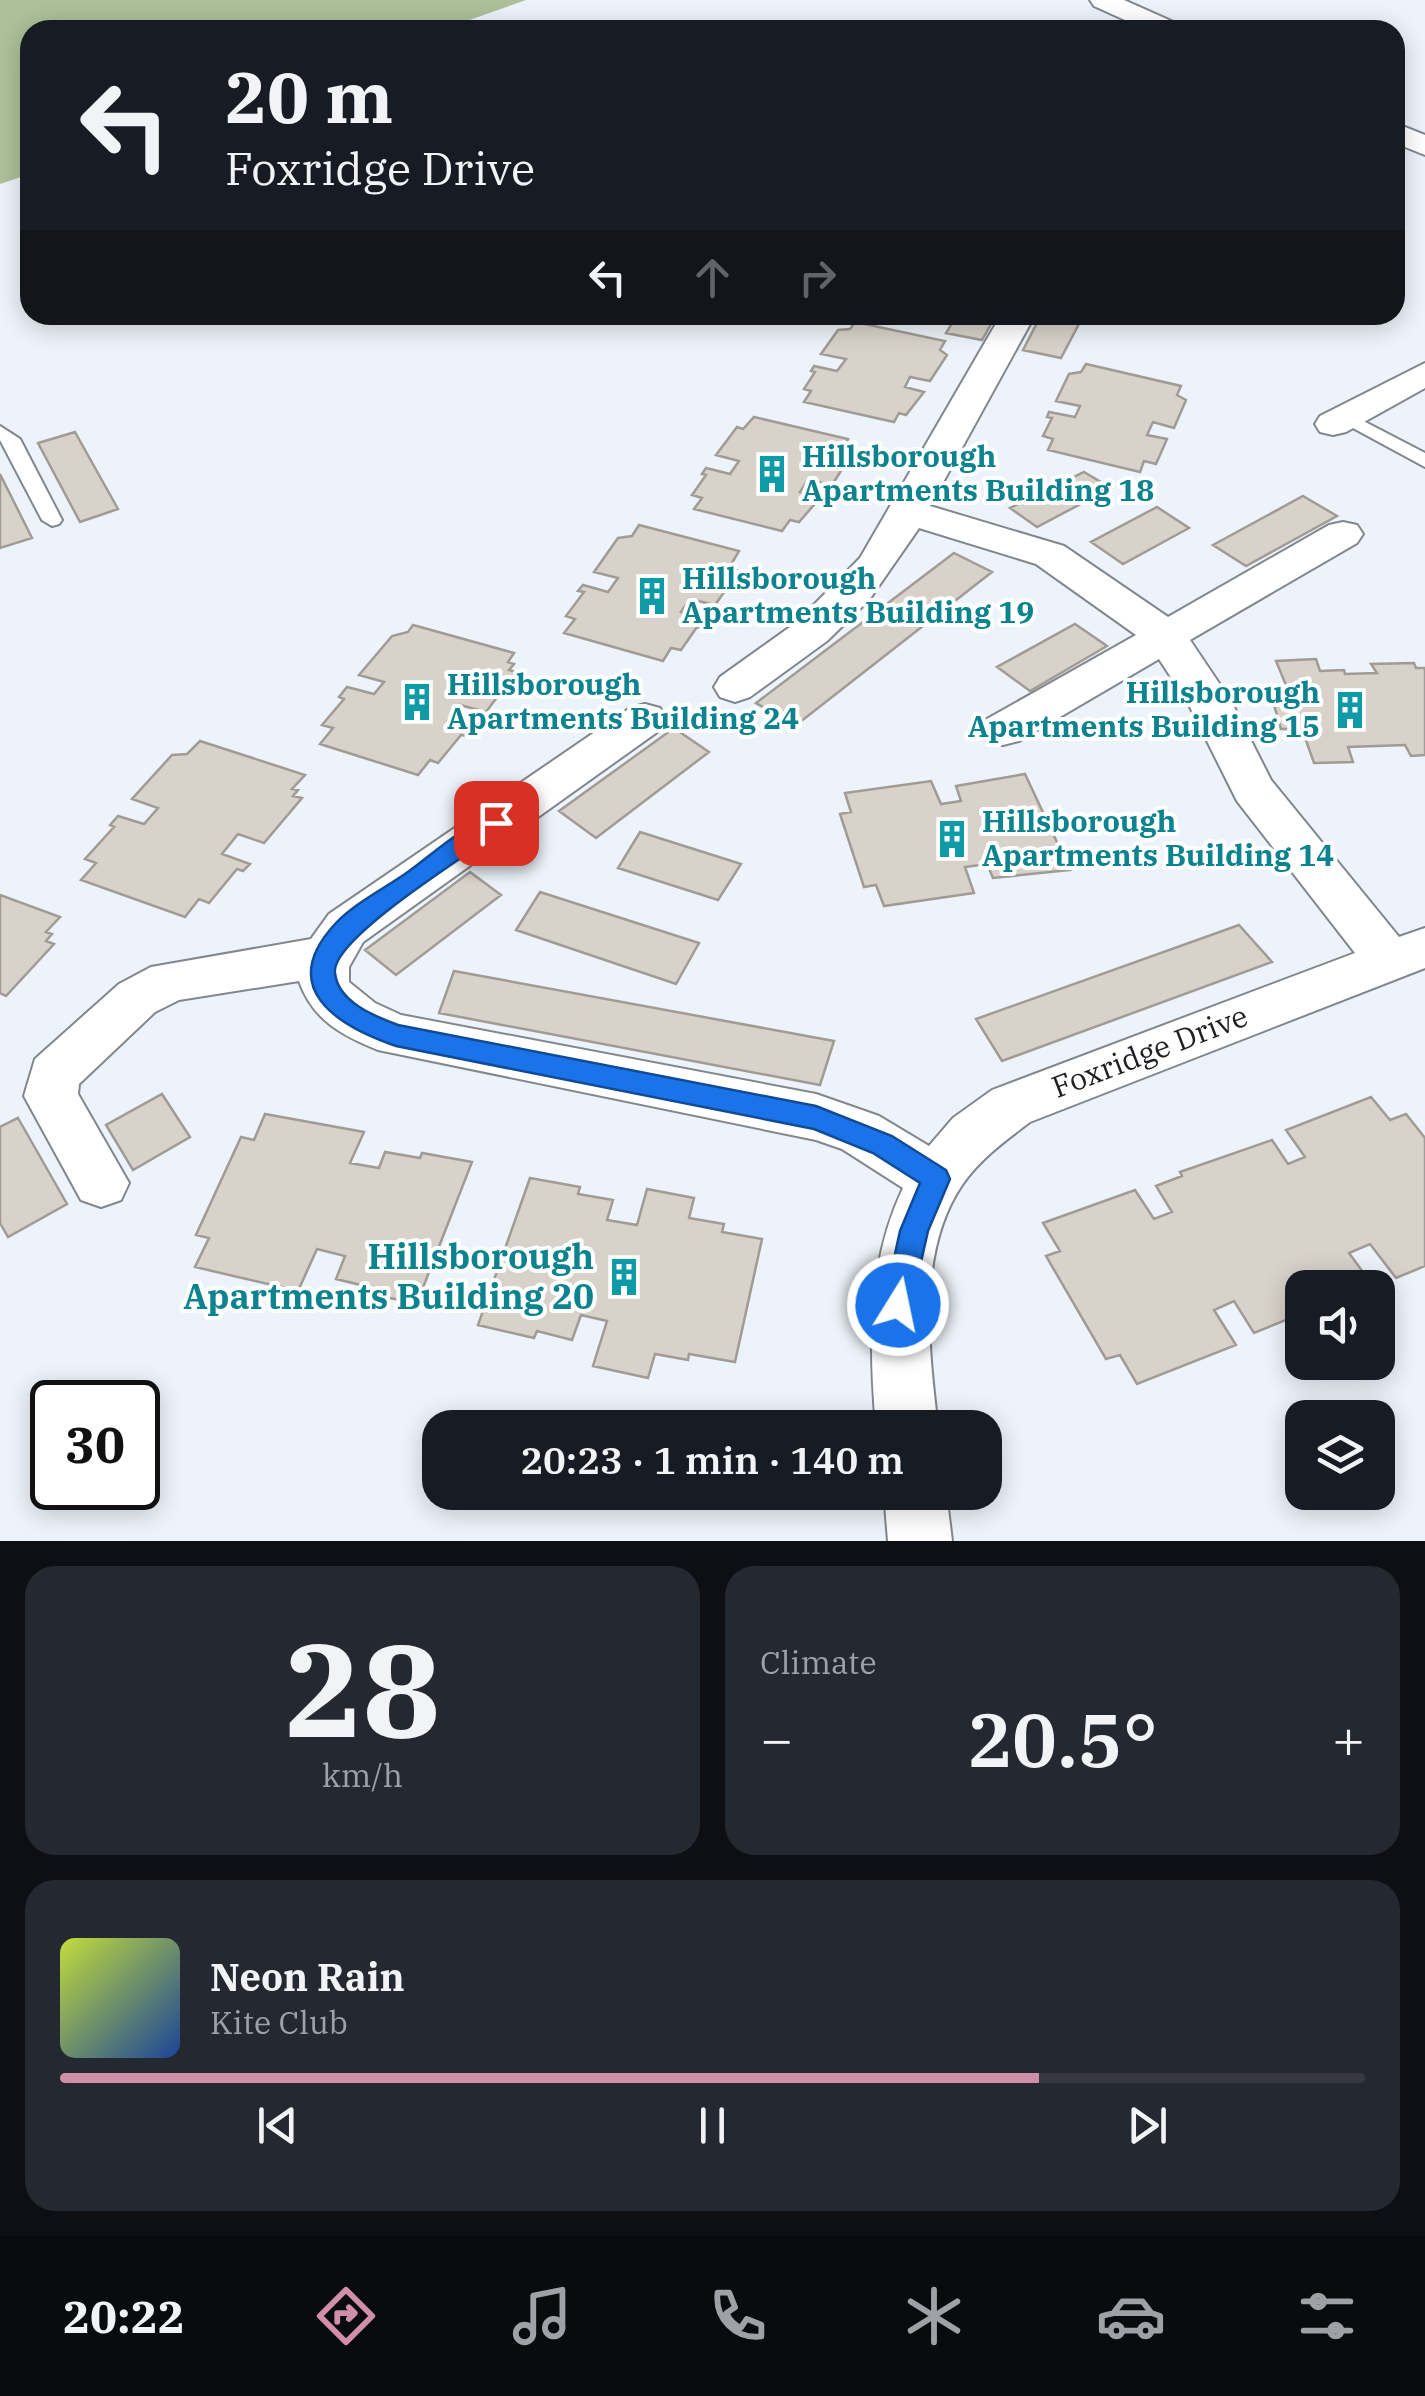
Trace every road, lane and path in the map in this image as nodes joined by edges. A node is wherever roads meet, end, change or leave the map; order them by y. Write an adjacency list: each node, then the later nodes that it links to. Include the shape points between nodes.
1 (1103, 0): 2 (street)
2 (1147, 20)
3 (1012, 325): 8 (street)
4 (1425, 374): 5 (street)
5 (1340, 421): 7 (lane)
6 (0, 430): 9 (lane, via 12,439)
7 (1425, 461)
8 (908, 512): 11 (street, Foxridge Drive, via 1050,555); 12 (street, via 862,586 816,631)
9 (52, 520)
10 (1343, 534): 11 (street)
11 (1164, 634): 14 (street); 15 (street, Foxridge Drive, via 1209,702 1253,790)
12 (735, 687)
13 (645, 719): 16 (street, via 346,928)
14 (1003, 730)
15 (1407, 954): 17 (street, Foxridge Drive, via 1012,1106 969,1135)
16 (324, 957): 17 (street, via 331,999 396,1035 816,1118 860,1132); 18 (street, via 169,981 136,998 54,1074 51,1096)
17 (936, 1179): 19 (street, Foxridge Drive, via 914,1231 898,1305)
18 (101, 1183)
19 (905, 1410)
20 (916, 1510): 21 (street)
21 (920, 1541)

